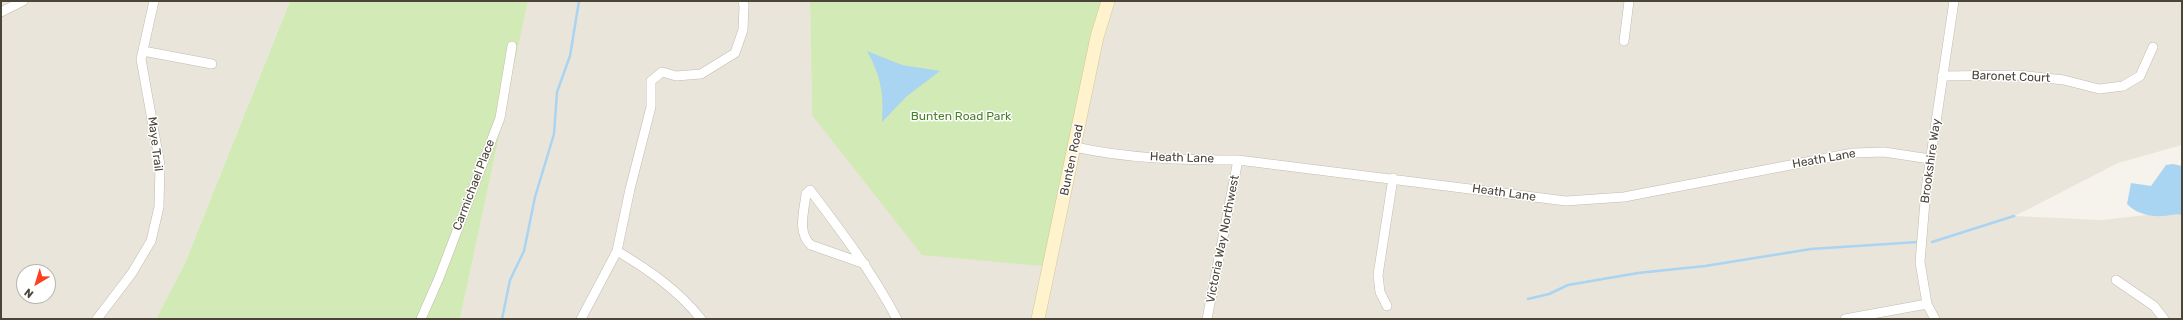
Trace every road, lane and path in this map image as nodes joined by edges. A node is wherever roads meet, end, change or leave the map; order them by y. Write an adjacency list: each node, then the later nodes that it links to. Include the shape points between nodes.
1 (23, 1): 7 (street)
2 (154, 1): 11 (street, Maye Trail)
3 (743, 1): 18 (street, via 743,30 735,53 701,74 676,76 662,72 651,81 651,107)
4 (1108, 1): 14 (street, Bunten Road, via 1097,37)
5 (1629, 1): 8 (street)
6 (1954, 1): 13 (street, Brookshire Way)
7 (1, 12)
8 (1624, 41)
9 (512, 46): 24 (street, Carmichael Place, via 500,118)
10 (2153, 47): 13 (street, Baronet Court, via 2140,76 2123,86 2099,89 2064,80 2018,75)
11 (143, 51): 12 (street); 23 (street, Maye Trail, via 141,59 160,165 159,207 151,241 132,273)
12 (212, 64)
13 (1942, 76): 15 (street, Brookshire Way)
14 (1076, 146): 16 (street, Heath Lane, via 1106,154 1162,159); 28 (street, Bunten Road)
15 (1930, 159): 17 (street, Heath Lane, via 1884,152 1853,153 1624,197 1566,201); 21 (street, Brookshire Way, via 1920,262)
16 (1238, 160): 17 (street, Heath Lane); 29 (street, Victoria Way Northwest)
17 (1393, 178): 22 (street, via 1378,275 1380,292)
18 (617, 251): 25 (street); 26 (street, via 654,273 690,304)
19 (865, 264): 19 (street, via 811,245 805,240 802,232 806,194 810,190); 27 (street)
20 (2116, 280): 32 (street, via 2154,306)
21 (1927, 304): 30 (street); 31 (street, Brookshire Way)
22 (1387, 306)
23 (97, 319)
24 (422, 319)
25 (581, 319)
26 (702, 319)
27 (897, 319)
28 (1038, 319)
29 (1207, 319)
30 (1845, 319)
31 (1935, 319)
32 (2164, 319)

